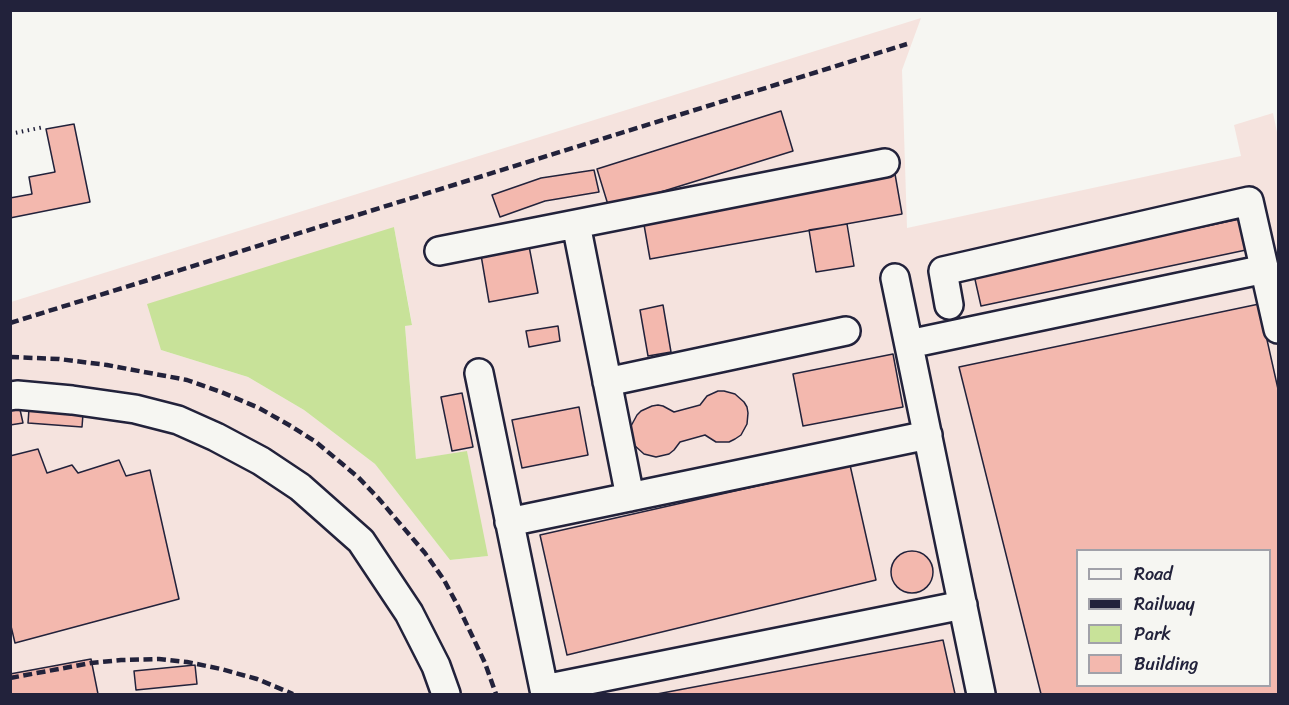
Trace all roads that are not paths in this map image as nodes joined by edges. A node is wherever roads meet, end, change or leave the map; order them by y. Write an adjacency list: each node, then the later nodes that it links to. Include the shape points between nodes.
1 (885, 163): 2 (lane)
2 (576, 224): 3 (lane); 11 (lane)
3 (439, 251)
4 (1265, 269): 6 (lane, via 1249,201 943,271); 7 (lane); 9 (lane)
5 (895, 278): 9 (lane)
6 (949, 306)
7 (1278, 329)
8 (846, 331): 11 (lane)
9 (909, 344): 13 (lane)
10 (479, 373): 15 (lane)
11 (607, 382): 14 (lane)
12 (10, 396): 18 (lane, via 135,409 178,420 252,456 300,487 360,541 409,613)
13 (928, 435): 14 (lane); 16 (lane)
14 (630, 497): 15 (lane)
15 (509, 522): 17 (lane)
16 (963, 605): 17 (lane); 19 (lane)
17 (544, 692)
18 (446, 694)
19 (981, 694)

